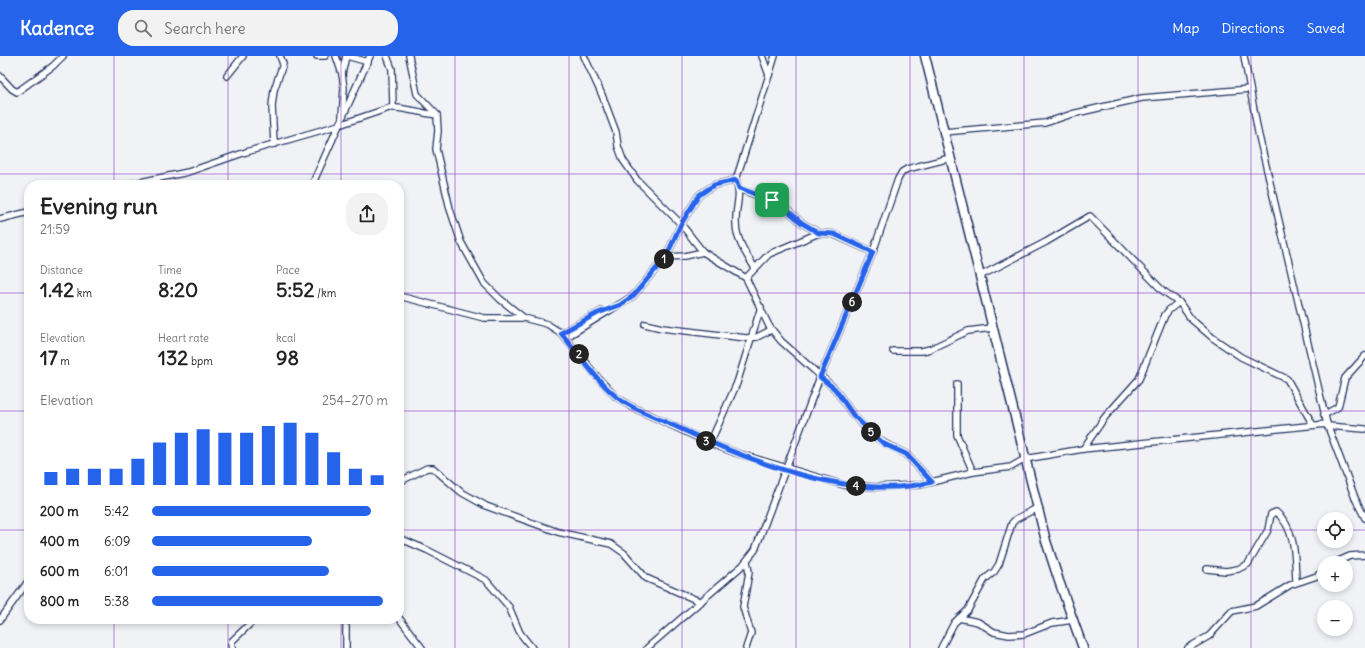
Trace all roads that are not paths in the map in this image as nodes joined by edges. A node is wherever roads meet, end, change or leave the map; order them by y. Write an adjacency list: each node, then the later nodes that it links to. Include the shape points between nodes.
1 (63, 56): 18 (street, via 17,92)
2 (243, 56): 19 (street)
3 (280, 56): 26 (street, via 283,64 274,90 272,106)
4 (317, 56): 5 (street)
5 (325, 56)
6 (336, 56): 16 (street)
7 (347, 56): 15 (street); 16 (street)
8 (387, 56): 21 (street, via 392,69)
9 (409, 56): 22 (street, via 417,94)
10 (584, 56): 34 (street, via 602,95 616,132 618,146 629,170)
11 (762, 56): 17 (street)
12 (775, 56): 17 (street)
13 (925, 56): 25 (highway)
14 (1244, 56): 20 (street)
15 (369, 59): 23 (street)
16 (342, 74): 23 (street)
17 (769, 75): 30 (street)
18 (0, 76)
19 (227, 76)
20 (1250, 90): 25 (street, via 1142,98 1045,123); 57 (street)
21 (393, 107): 22 (street); 24 (street)
22 (437, 115): 46 (street, via 436,149 450,209 461,242 488,287)
23 (342, 118): 24 (street)
24 (339, 125): 26 (street); 29 (street)
25 (944, 132): 27 (highway)
26 (274, 144): 28 (street, via 188,172)
27 (950, 158): 37 (street, via 911,167 902,172); 40 (highway)
28 (150, 180)
29 (314, 180)
30 (736, 180): 31 (street); 34 (street, via 714,185 699,195)
31 (739, 188): 35 (street, via 779,203 802,223); 39 (street, via 737,233 742,249)
32 (24, 213): 33 (street)
33 (0, 219)
34 (681, 224): 36 (street); 38 (street)
35 (819, 233): 37 (street, via 834,234); 39 (street, via 769,254)
36 (703, 252): 38 (street); 41 (street)
37 (873, 252): 55 (street)
38 (666, 257): 45 (street, via 633,296)
39 (755, 268): 41 (street)
40 (980, 276): 43 (street, via 1090,216 1162,290); 48 (highway)
41 (746, 278): 44 (street)
42 (404, 297): 46 (street, via 484,318)
43 (1179, 302): 58 (street, via 1191,319 1213,338 1241,357 1288,379); 64 (street, via 1165,315 1139,379 1105,417)
44 (761, 307): 49 (street); 52 (street)
45 (610, 309): 50 (street); 51 (street)
46 (524, 318): 50 (street, via 546,324)
47 (646, 324): 52 (street)
48 (992, 328): 53 (street, via 968,331 922,351); 65 (highway)
49 (771, 330): 52 (street); 55 (street)
50 (561, 333): 51 (street)
51 (566, 338): 63 (street, via 599,379 621,400)
52 (753, 338): 63 (street, via 734,392)
53 (893, 351)
54 (1365, 356): 57 (street, via 1345,378 1338,407)
55 (820, 377): 66 (street); 69 (street, via 835,389 853,415 873,434 884,444 906,454)
56 (956, 384): 67 (street, via 957,435)
57 (1324, 415): 59 (street)
58 (1313, 425): 59 (street); 64 (street)
59 (1327, 425): 61 (street); 71 (street)
60 (1365, 425): 61 (street)
61 (1357, 427): 62 (street)
62 (1365, 429)
63 (710, 443): 66 (street)
64 (1083, 449): 65 (street)
65 (1024, 459): 67 (street, via 1011,467); 70 (highway)
66 (784, 469): 69 (street, via 858,486 896,487); 75 (street, via 759,541)
67 (973, 472): 69 (street)
68 (404, 480): 80 (street, via 427,468 433,468 461,492 486,506 558,532 611,544 624,553 646,578)
69 (932, 482)
70 (1038, 508): 81 (street, via 1012,523 999,564 985,579 968,610); 83 (highway)
71 (1365, 518)
72 (404, 540): 90 (street, via 486,580 509,607 520,633)
73 (1365, 555): 74 (street)
74 (1350, 556)
75 (747, 560): 80 (street); 92 (street, via 749,572 744,607 751,633)
76 (1207, 569): 78 (street, via 1226,571 1248,564 1268,530 1271,514 1276,512 1289,532 1293,544)
77 (1317, 576): 78 (street)
78 (1296, 582): 95 (street, via 1256,606 1232,611 1209,636)
79 (24, 587): 82 (street)
80 (701, 602): 91 (street)
81 (959, 618): 83 (street, via 978,622 994,632 1009,636 1024,634 1052,623); 93 (street)
82 (0, 620)
83 (1072, 620): 94 (highway)
84 (250, 624): 87 (street, via 232,641)
85 (404, 624): 89 (street)
86 (346, 627): 88 (street)
87 (233, 648)
88 (346, 648)
89 (422, 648)
90 (532, 648)
91 (647, 648)
92 (746, 648)
93 (941, 648)
94 (1083, 648)
95 (1188, 648)

